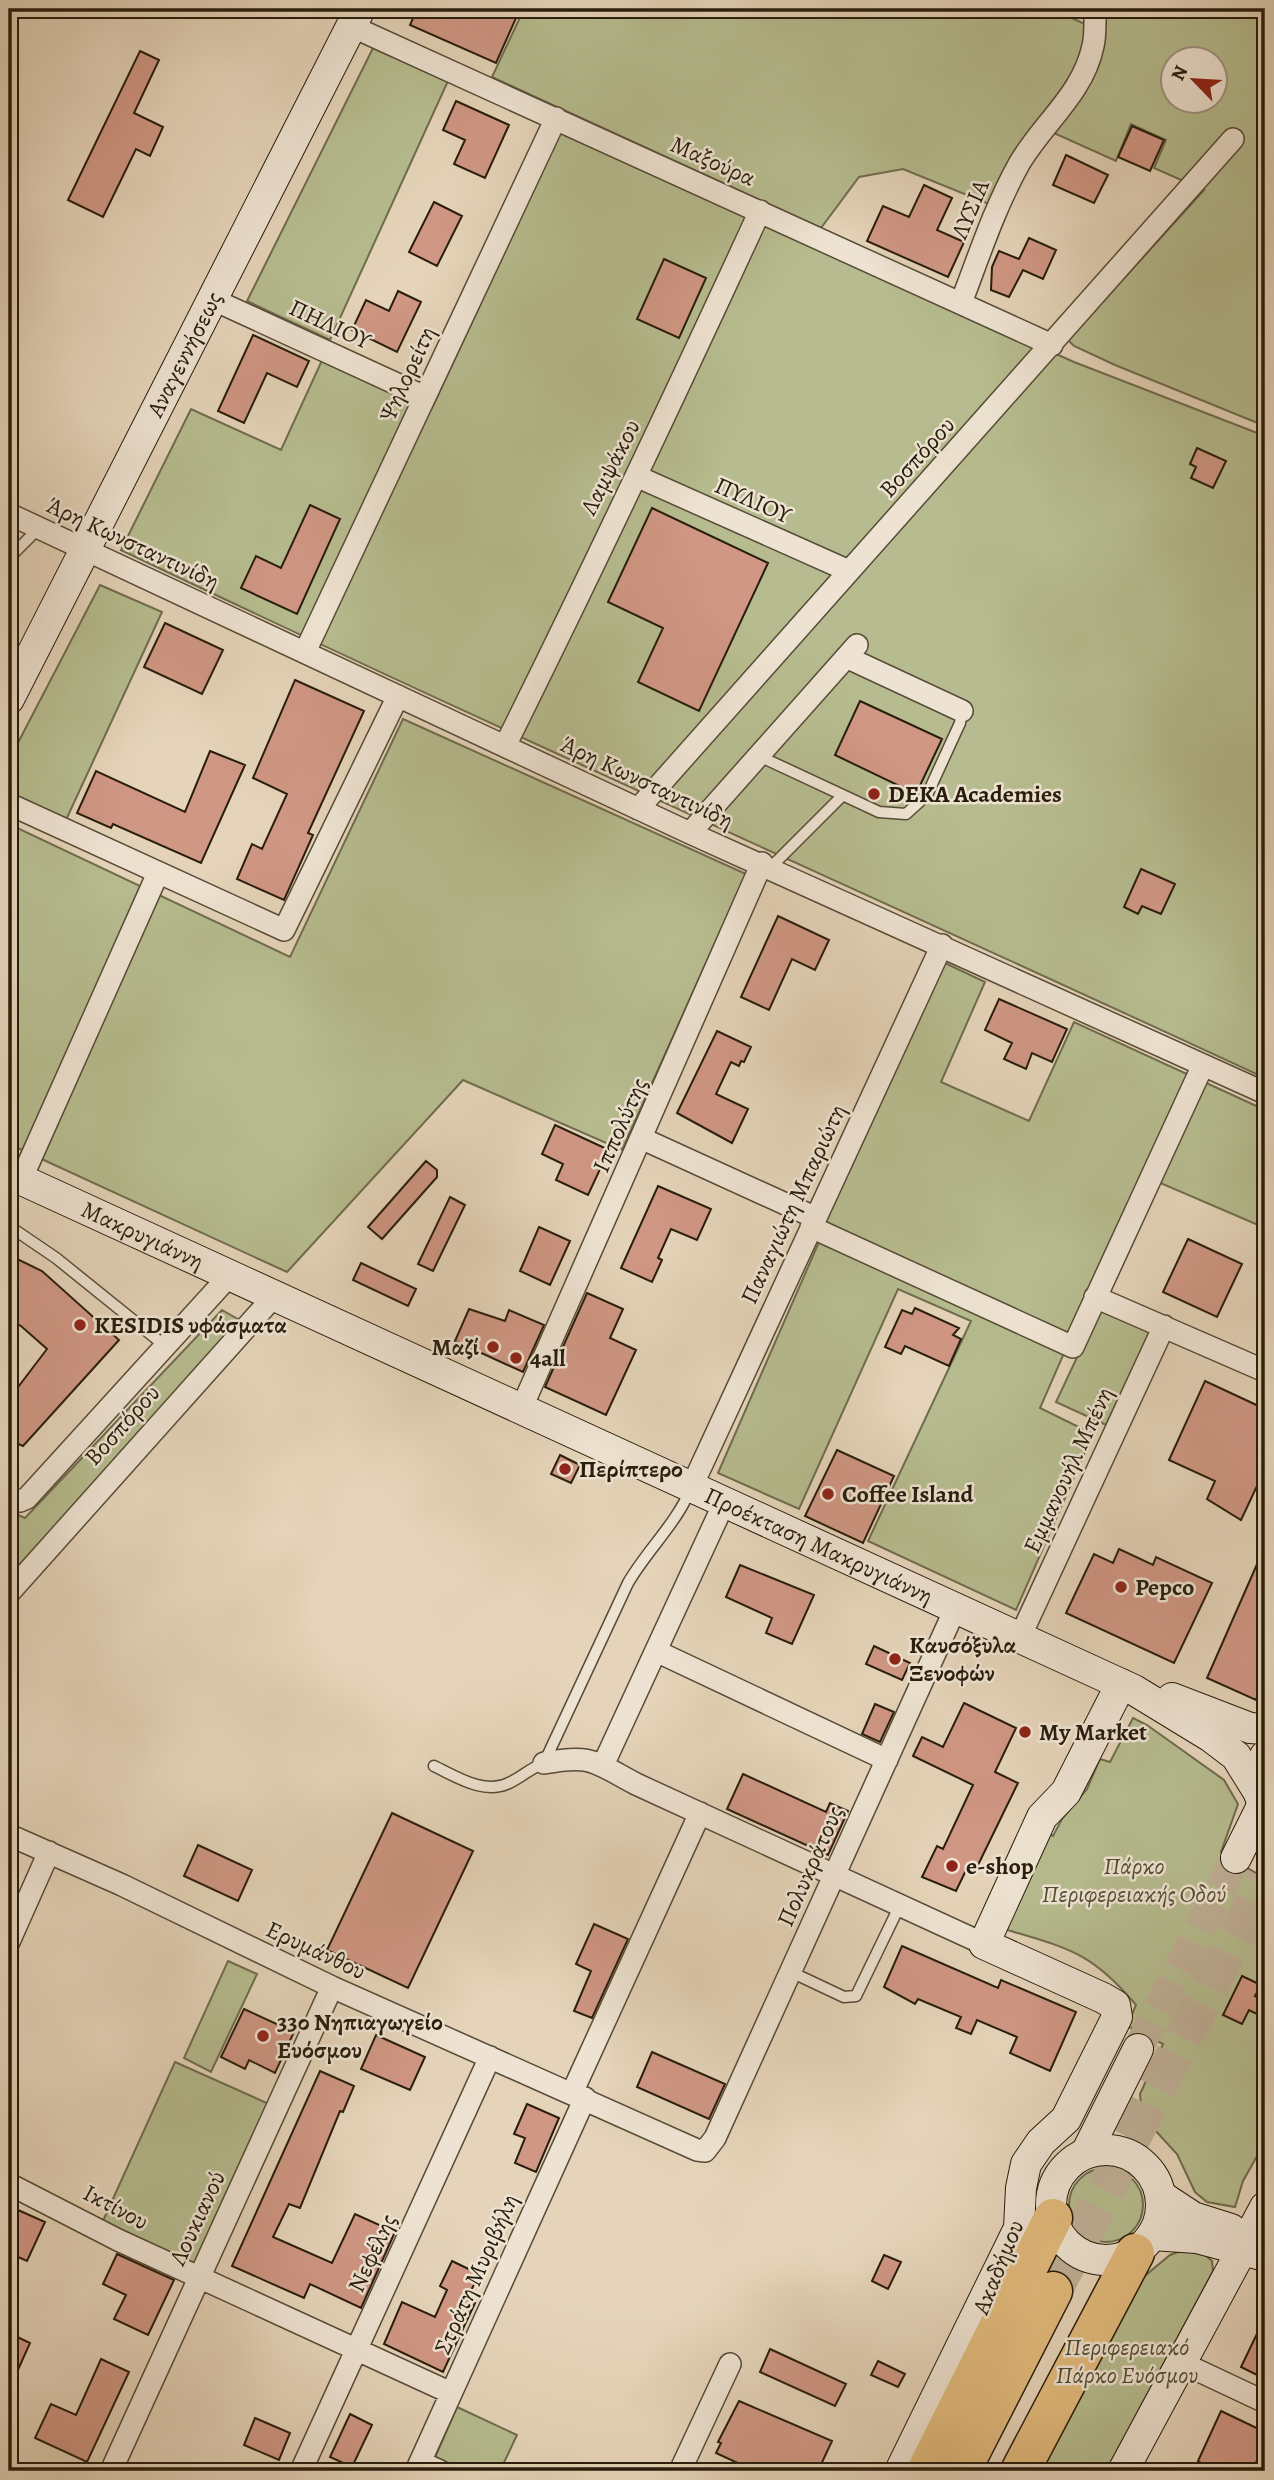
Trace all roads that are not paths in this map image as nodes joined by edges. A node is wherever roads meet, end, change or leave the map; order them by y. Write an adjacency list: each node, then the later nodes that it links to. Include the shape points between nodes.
1 (1096, 9): 7 (street, ΛΥΣΙΑ, via 1089,58 1061,111 1035,140 995,211)
2 (355, 18): 3 (street, Μαξούρα); 6 (main road, Αναγεννήσεως)
3 (556, 118): 5 (street, Μαξούρα); 9 (street, Ψηλορείτη)
4 (1233, 139): 8 (street, Βοσπόρου)
5 (760, 211): 7 (street, Μαξούρα); 10 (street, Λαμψάκου)
6 (212, 299): 9 (street, ΠΗΛΙΟΥ); 13 (main road, Αναγεννήσεως)
7 (961, 303): 8 (street, Μαξούρα)
8 (1052, 345): 15 (street, Βοσπόρου)
9 (425, 397): 16 (street, Ψηλορείτη)
10 (636, 476): 15 (street, ΠΥΛΙΟΥ); 20 (street, Λαμψάκου)
11 (9, 514): 12 (street, Άρη Κωνσταντινίδη)
12 (39, 528): 13 (street, Άρη Κωνσταντινίδη); 14 (lane)
13 (87, 550): 16 (street, Άρη Κωνσταντινίδη); 18 (main road, Αναγεννήσεως)
14 (9, 558)
15 (849, 571): 24 (street, Βοσπόρου)
16 (304, 652): 17 (street, Άρη Κωνσταντινίδη)
17 (398, 696): 20 (street, Άρη Κωνσταντινίδη); 27 (street, via 284,930)
18 (9, 699)
19 (962, 711): 21 (street, via 852,651); 22 (lane, via 927,795 915,809 888,815)
20 (505, 746): 24 (street, Άρη Κωνσταντινίδη)
21 (759, 756): 22 (lane); 25 (street)
22 (842, 796): 26 (lane)
23 (9, 804): 27 (street)
24 (638, 808): 25 (street, Άρη Κωνσταντινίδη)
25 (690, 833): 26 (street, Άρη Κωνσταντινίδη)
26 (766, 865): 28 (street, Άρη Κωνσταντινίδη); 31 (street, Ιππολύτης)
27 (158, 873): 32 (street)
28 (942, 945): 29 (street, Άρη Κωνσταντινίδη); 33 (street, Παναγιώτη Μπαριώτη)
29 (1203, 1065): 30 (street, Άρη Κωνσταντινίδη); 37 (street)
30 (1265, 1093)
31 (643, 1139): 33 (street); 41 (street, Ιππολύτης)
32 (15, 1177): 35 (main road, Μακρυγιάννη)
33 (813, 1222): 37 (street, via 1073,1348); 42 (street, Παναγιώτη Μπαριώτη)
34 (9, 1226): 39 (lane)
35 (230, 1274): 36 (main road, Μακρυγιάννη); 39 (street, Βοσπόρου)
36 (276, 1294): 41 (main road, Προέκταση Μακρυγιάννη); 45 (street, Βοσπόρου)
37 (1095, 1297): 38 (street)
38 (1164, 1326): 40 (street); 47 (street, Εμμανουήλ Μπένη)
39 (164, 1345): 43 (street, Βοσπόρου)
40 (1265, 1371)
41 (522, 1407): 42 (main road, Προέκταση Μακρυγιάννη)
42 (692, 1486): 44 (main road, Προέκταση Μακρυγιάννη); 53 (lane, via 678,1514 628,1583)
43 (17, 1501)
44 (725, 1501): 46 (main road, Προέκταση Μακρυγιάννη); 48 (street)
45 (9, 1593)
46 (956, 1607): 47 (main road, Προέκταση Μακρυγιάννη); 52 (street, Πολυκράτους)
47 (1020, 1637): 49 (main road, Προέκταση Μακρυγιάννη)
48 (656, 1651): 52 (street); 54 (street)
49 (1128, 1687): 50 (main road); 56 (main road, via 1236,1756); 64 (main road, via 1066,1792 1042,1817)
50 (1265, 1729)
51 (1265, 1756): 56 (main road)
52 (887, 1760): 61 (street, Πολυκράτους)
53 (544, 1762): 54 (street, via 581,1758); 55 (lane, via 510,1783 491,1788)
54 (604, 1763): 57 (street, via 636,1784)
55 (434, 1766)
56 (1262, 1804): 59 (main road, via 1236,1858)
57 (700, 1812): 61 (street); 70 (street, Στράτη Μυριβήλη)
58 (9, 1835): 60 (street, Ερυμάνθου)
59 (1265, 1847)
60 (49, 1852): 63 (street); 66 (street, Ερυμάνθου)
61 (834, 1873): 62 (street); 65 (street, Πολυκράτους)
62 (900, 1905): 64 (street); 65 (lane, via 856,1996 844,1997)
63 (9, 1942)
64 (984, 1944): 91 (main road, Ακαδήμου, via 1103,1998 1118,2011 1066,2119 1026,2164 1019,2228)
65 (791, 1972): 71 (street, Πολυκράτους)
66 (332, 1987): 68 (street, Ερυμάνθου); 80 (street, Λουκιανού)
67 (1138, 2049): 69 (main road)
68 (490, 2057): 70 (street, Ερυμάνθου); 81 (street, Νεφέλης)
69 (1117, 2091): 72 (main road); 73 (main road, via 1121,2126)
70 (587, 2099): 71 (street, Ερυμάνθου, via 697,2150 705,2151); 84 (street, Στράτη Μυριβήλη)
71 (710, 2145)
72 (1087, 2151): 73 (main road, via 1111,2150); 77 (main road, via 1059,2172 1051,2196)
73 (1138, 2162): 75 (main road, via 1156,2181)
74 (9, 2184): 80 (street, Ικτίνου)
75 (1161, 2196): 78 (main road, via 1162,2212); 79 (main road, via 1200,2220)
76 (1265, 2207): 79 (main road)
77 (1053, 2218): 78 (main road, via 1065,2240 1084,2255 1111,2260); 92 (highway)
78 (1144, 2244): 79 (main road, via 1182,2236); 95 (highway)
79 (1256, 2244): 82 (main road)
80 (199, 2277): 81 (street, Ικτίνου); 87 (street, Λουκιανού)
81 (357, 2349): 84 (street, Ικτίνου); 88 (street, Νεφέλης)
82 (1180, 2362): 85 (street); 96 (main road)
83 (730, 2364): 90 (street)
84 (451, 2393): 86 (street, Στράτη Μυριβήλη)
85 (1265, 2402)
86 (418, 2467): 89 (street)
87 (111, 2471)
88 (301, 2471)
89 (440, 2471)
90 (680, 2471)
91 (900, 2471)
92 (926, 2471)
93 (961, 2471): 94 (highway, via 1064,2296)
94 (988, 2471)
95 (1020, 2471)
96 (1123, 2471)

